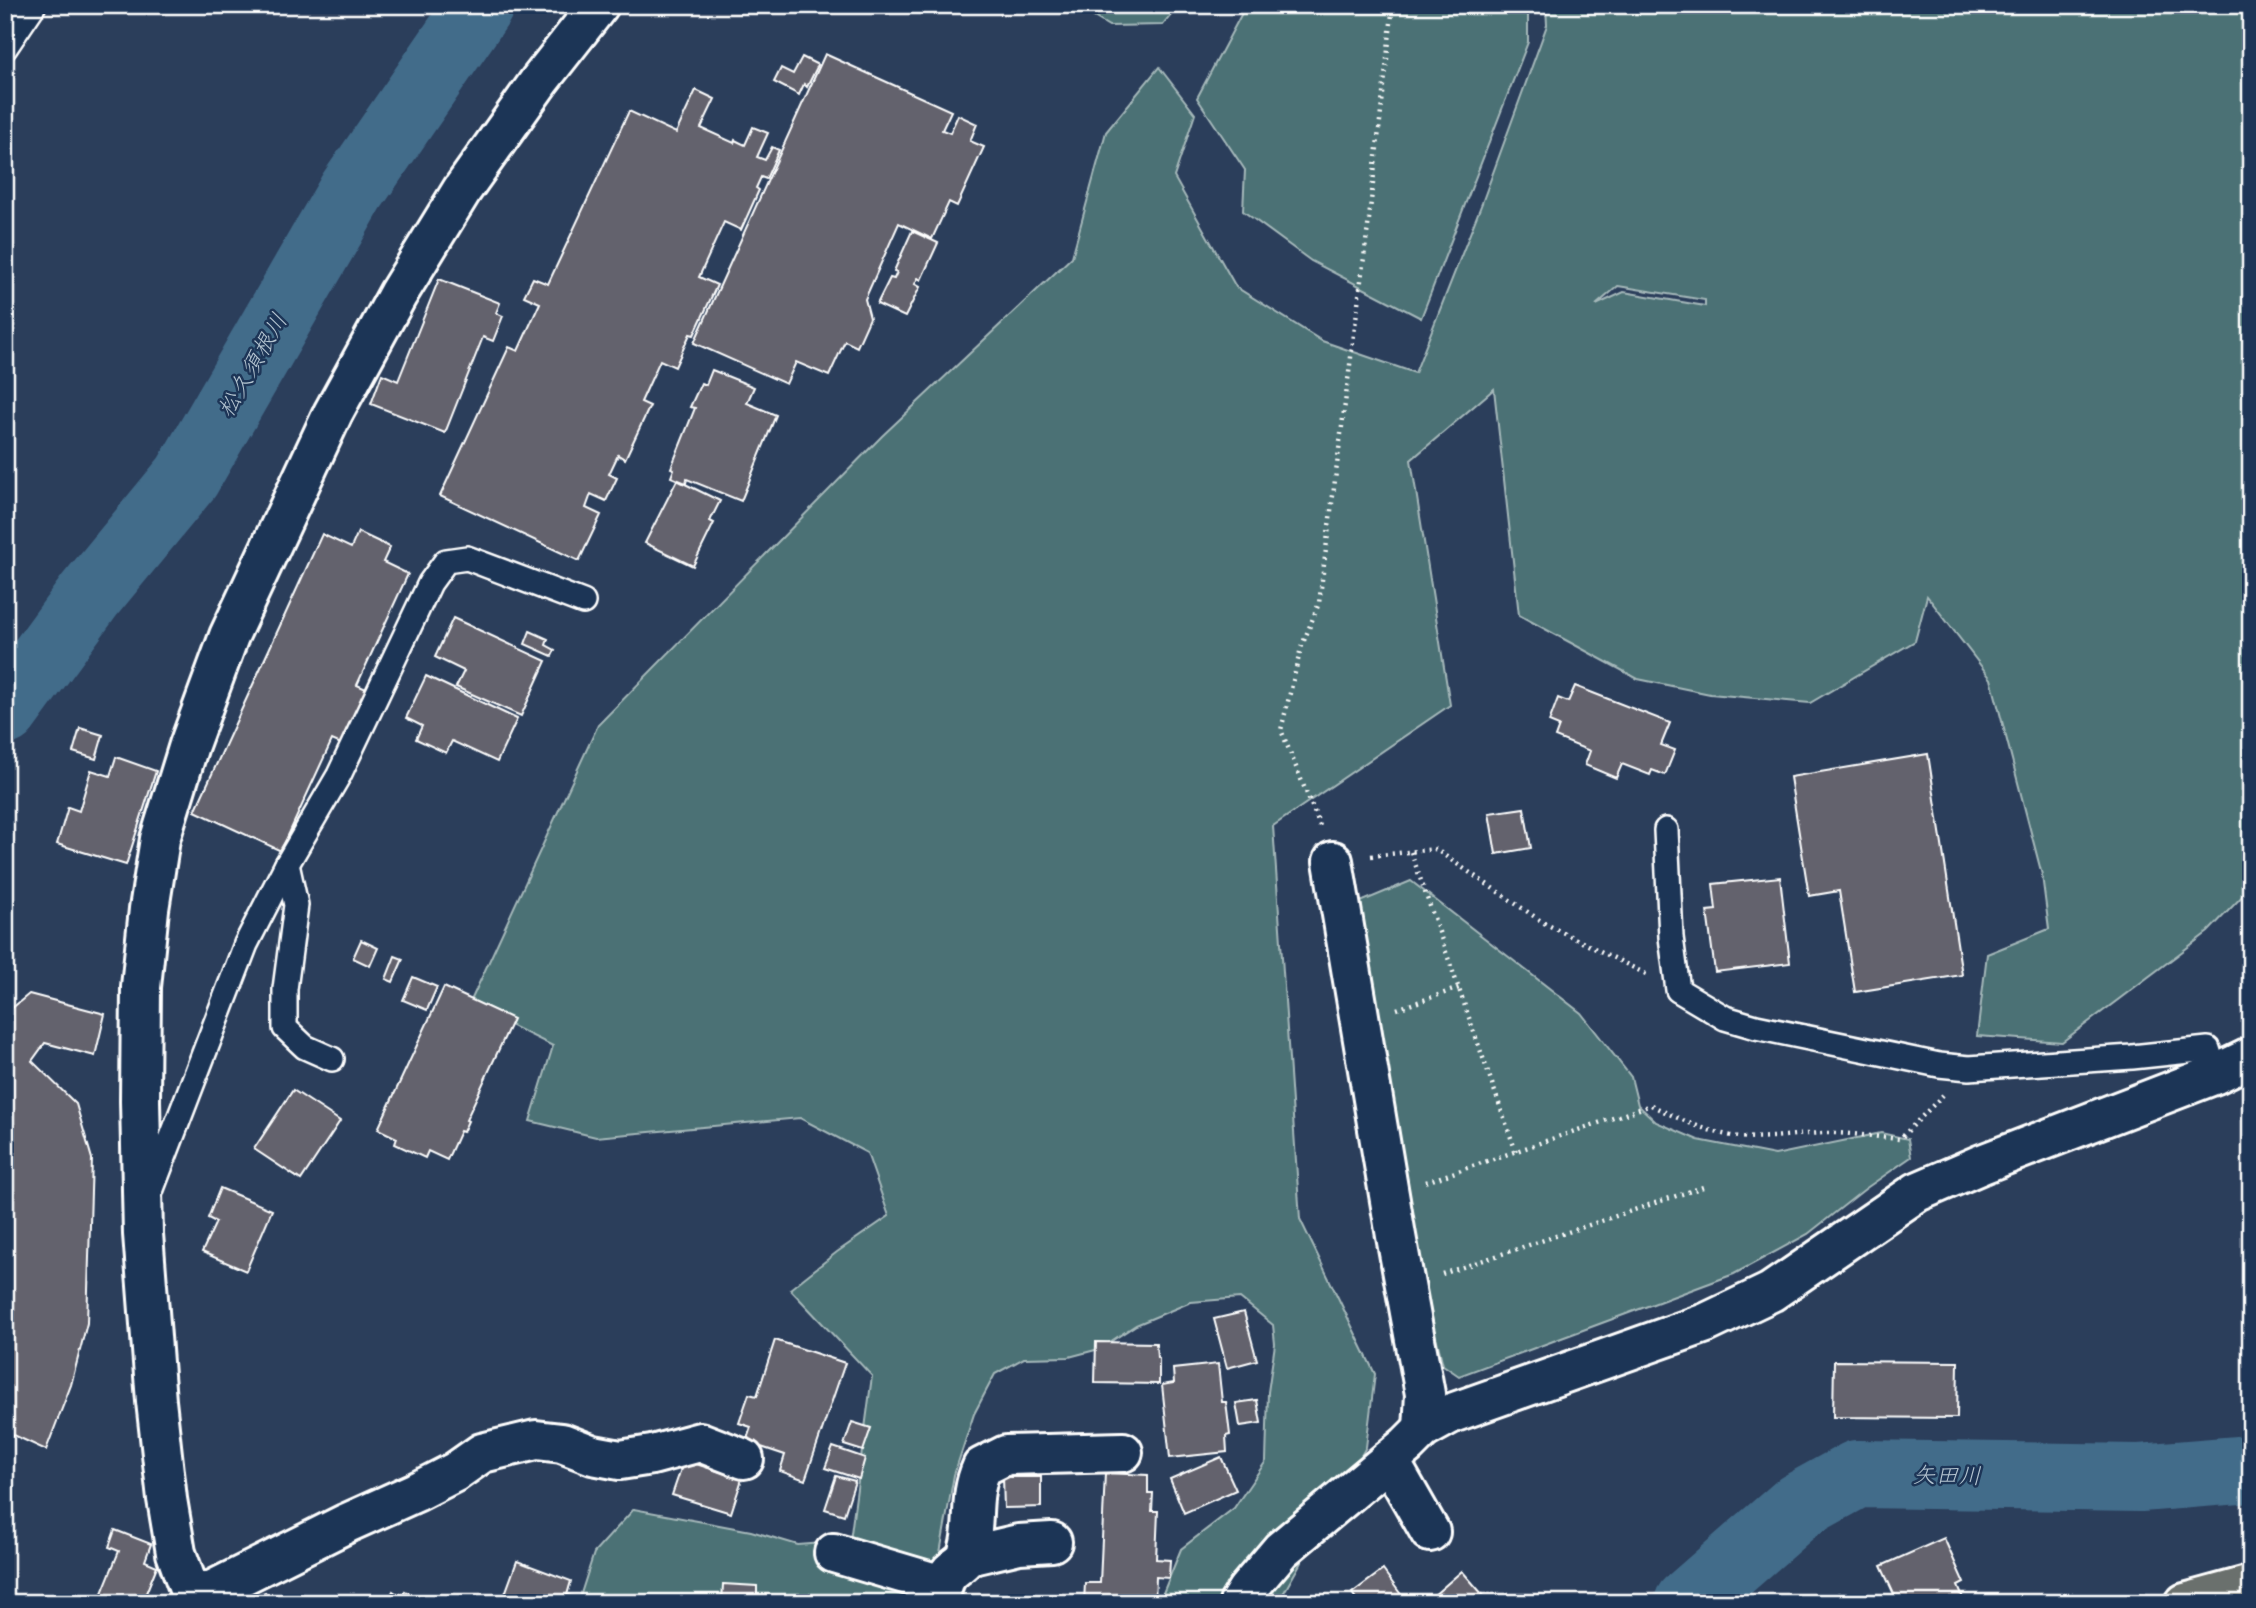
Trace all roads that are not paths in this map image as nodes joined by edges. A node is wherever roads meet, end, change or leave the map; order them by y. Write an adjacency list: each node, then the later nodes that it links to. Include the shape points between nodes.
1 (34, 5): 3 (lane)
2 (599, 5): 11 (street, via 462,190 398,294 334,414 229,635 160,839 149,909 141,987)
3 (5, 48)
4 (583, 601): 7 (lane, via 467,558 446,561 430,583 339,775)
5 (1666, 830): 10 (lane, via 1678,990 1725,1018 1969,1068 2208,1049)
6 (1333, 861): 12 (street, via 1425,1394)
7 (287, 863): 9 (lane, via 296,905 285,1028 305,1047); 11 (lane, via 246,944)
8 (2251, 1057): 10 (street)
9 (332, 1059)
10 (2216, 1074): 12 (street, via 1917,1192 1771,1292 1706,1323 1452,1413)
11 (143, 1213): 22 (street, via 167,1499 176,1553)
12 (1423, 1429): 15 (street)
13 (1123, 1452): 19 (street, via 1006,1455 982,1466 975,1481)
14 (744, 1459): 22 (street, via 700,1442 620,1460 536,1440 482,1453 455,1472)
15 (1389, 1460): 16 (street); 23 (street, via 1281,1550)
16 (1430, 1532)
17 (1052, 1542): 19 (street)
18 (834, 1553): 21 (street)
19 (968, 1556): 21 (street, via 950,1573)
20 (2251, 1585): 24 (main road)
21 (941, 1594)
22 (193, 1601)
23 (1239, 1603)
24 (2185, 1603)

